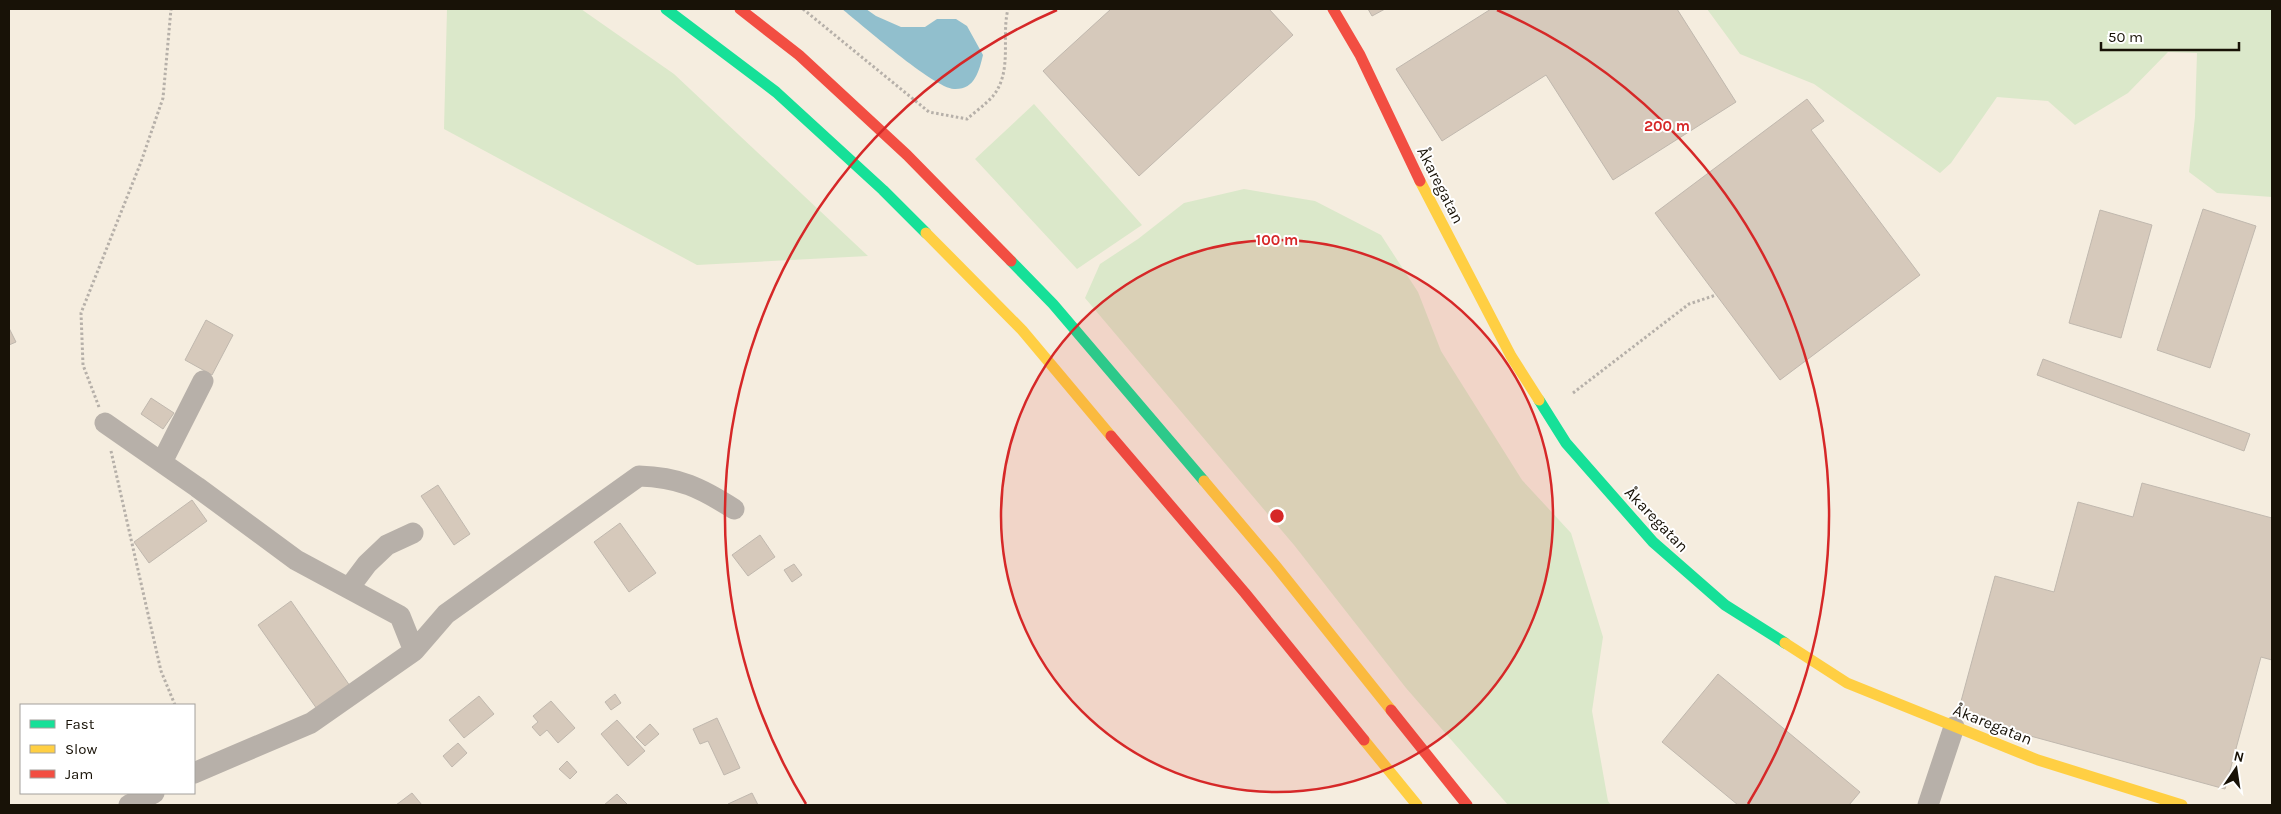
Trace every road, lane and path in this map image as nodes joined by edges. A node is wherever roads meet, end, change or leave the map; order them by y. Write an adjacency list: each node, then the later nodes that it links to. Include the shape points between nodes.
1 (171, 9): 10 (path, via 163,98 81,313 82,366)
2 (666, 9): 21 (main road, via 776,92 883,190 1022,330 1246,593)
3 (740, 9): 22 (main road, via 799,55 900,148 1053,304 1275,565)
4 (804, 9): 5 (path, via 929,112 967,119 994,95 1005,68)
5 (1008, 9)
6 (1333, 9): 17 (main road, Åkaregatan, via 1360,55 1405,151 1511,356 1566,443 1654,542 1725,605 1847,682)
7 (1716, 295): 9 (path, via 1689,304)
8 (204, 381): 11 (street)
9 (1574, 393)
10 (105, 423): 11 (street); 16 (path, via 161,671)
11 (162, 462): 14 (street, via 296,560)
12 (734, 509): 15 (street, via 706,491 689,485 665,477 639,476 446,614)
13 (413, 533): 14 (street, via 387,545 366,564)
14 (349, 588): 15 (street, via 400,616)
15 (414, 651): 18 (street, via 311,723)
16 (174, 704)
17 (1954, 727): 23 (street); 24 (main road, Åkaregatan, via 2038,760)
18 (195, 773)
19 (152, 794): 20 (street)
20 (129, 805)
21 (1417, 805)
22 (1467, 805)
23 (1928, 805)
24 (2182, 805)

